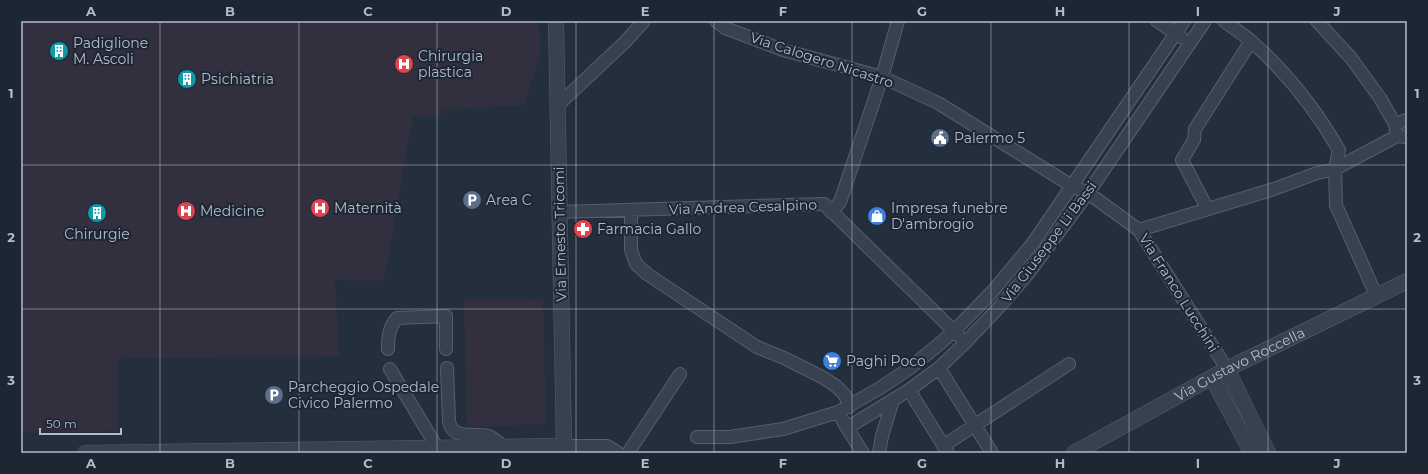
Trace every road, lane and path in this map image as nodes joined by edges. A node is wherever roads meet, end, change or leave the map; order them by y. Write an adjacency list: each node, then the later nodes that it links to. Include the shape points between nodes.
1 (556, 21): 14 (street, Via Ernesto Tricomi)
2 (644, 21): 14 (street)
3 (716, 21): 13 (street, Via Calogero Nicastro, via 725,28 783,50)
4 (898, 21): 13 (street)
5 (1157, 21): 10 (street)
6 (1184, 21): 10 (street, Via Giuseppe Li Bassi)
7 (1205, 21): 12 (street, Via Giuseppe Li Bassi)
8 (1224, 21): 11 (street)
9 (1317, 21): 16 (street, via 1355,64 1380,98)
10 (1176, 33): 12 (street); 18 (street, Via Giuseppe Li Bassi)
11 (1251, 41): 17 (street, via 1302,96 1331,137 1339,150); 20 (street, via 1195,129 1194,140 1182,160)
12 (1190, 43): 19 (street, Via Giuseppe Li Bassi)
13 (882, 77): 18 (street, Via Calogero Nicastro, via 938,103); 23 (street, via 840,202)
14 (558, 105): 22 (street, Via Ernesto Tricomi)
15 (1407, 120): 16 (street)
16 (1400, 132): 17 (street)
17 (1335, 169): 20 (street); 26 (street, via 1336,205)
18 (1072, 186): 19 (street, Via Calogero Nicastro); 27 (street, Via Giuseppe Li Bassi, via 1033,243 992,292)
19 (1088, 193): 24 (street, Via Franco Lucchini); 28 (street, Via Giuseppe Li Bassi, via 1027,275)
20 (1207, 208): 24 (street)
21 (631, 210): 22 (street, Via Andrea Cesalpino); 23 (street, Via Andrea Cesalpino, via 824,204); 40 (street, via 631,250 636,264 646,274 757,347 784,358 836,386 845,395)
22 (560, 212): 44 (street, Via Ernesto Tricomi)
23 (832, 212): 27 (street, Via Andrea Cesalpino)
24 (1139, 230): 35 (street, Via Franco Lucchini)
25 (1407, 281): 26 (street, Via Gustavo Roccella)
26 (1376, 295): 35 (street, Via Gustavo Roccella)
27 (954, 331): 28 (street, Via Andrea Cesalpino); 40 (street, Via Giuseppe Li Bassi, via 910,368)
28 (966, 342): 33 (street, Via Giuseppe Li Bassi)
29 (388, 349): 30 (street, via 389,331 397,318 446,316)
30 (446, 349)
31 (1069, 364): 41 (street)
32 (447, 368): 45 (street, via 451,427 461,434 487,436)
33 (939, 368): 38 (street, Via Giuseppe Li Bassi); 41 (street)
34 (390, 369): 46 (street)
35 (1227, 369): 37 (street, Via Gustavo Roccella); 58 (street)
36 (680, 374): 52 (street)
37 (1212, 378): 56 (street, Via Gustavo Roccella); 57 (street)
38 (909, 390): 39 (street, Via Giuseppe Li Bassi); 47 (street)
39 (893, 400): 42 (street, Via Giuseppe Li Bassi); 54 (street)
40 (844, 410): 42 (street); 43 (street, Via Giuseppe Li Bassi, via 783,429 730,437)
41 (976, 425): 47 (street); 55 (street)
42 (847, 428): 53 (street)
43 (696, 437)
44 (564, 446): 45 (street); 51 (street, via 607,446)
45 (504, 448): 46 (street)
46 (438, 449): 49 (street)
47 (945, 449)
48 (229, 452): 49 (street); 50 (street)
49 (309, 452)
50 (85, 453)
51 (618, 453)
52 (628, 453)
53 (862, 453)
54 (879, 453)
55 (992, 453)
56 (1074, 453)
57 (1252, 453)
58 (1268, 453)

